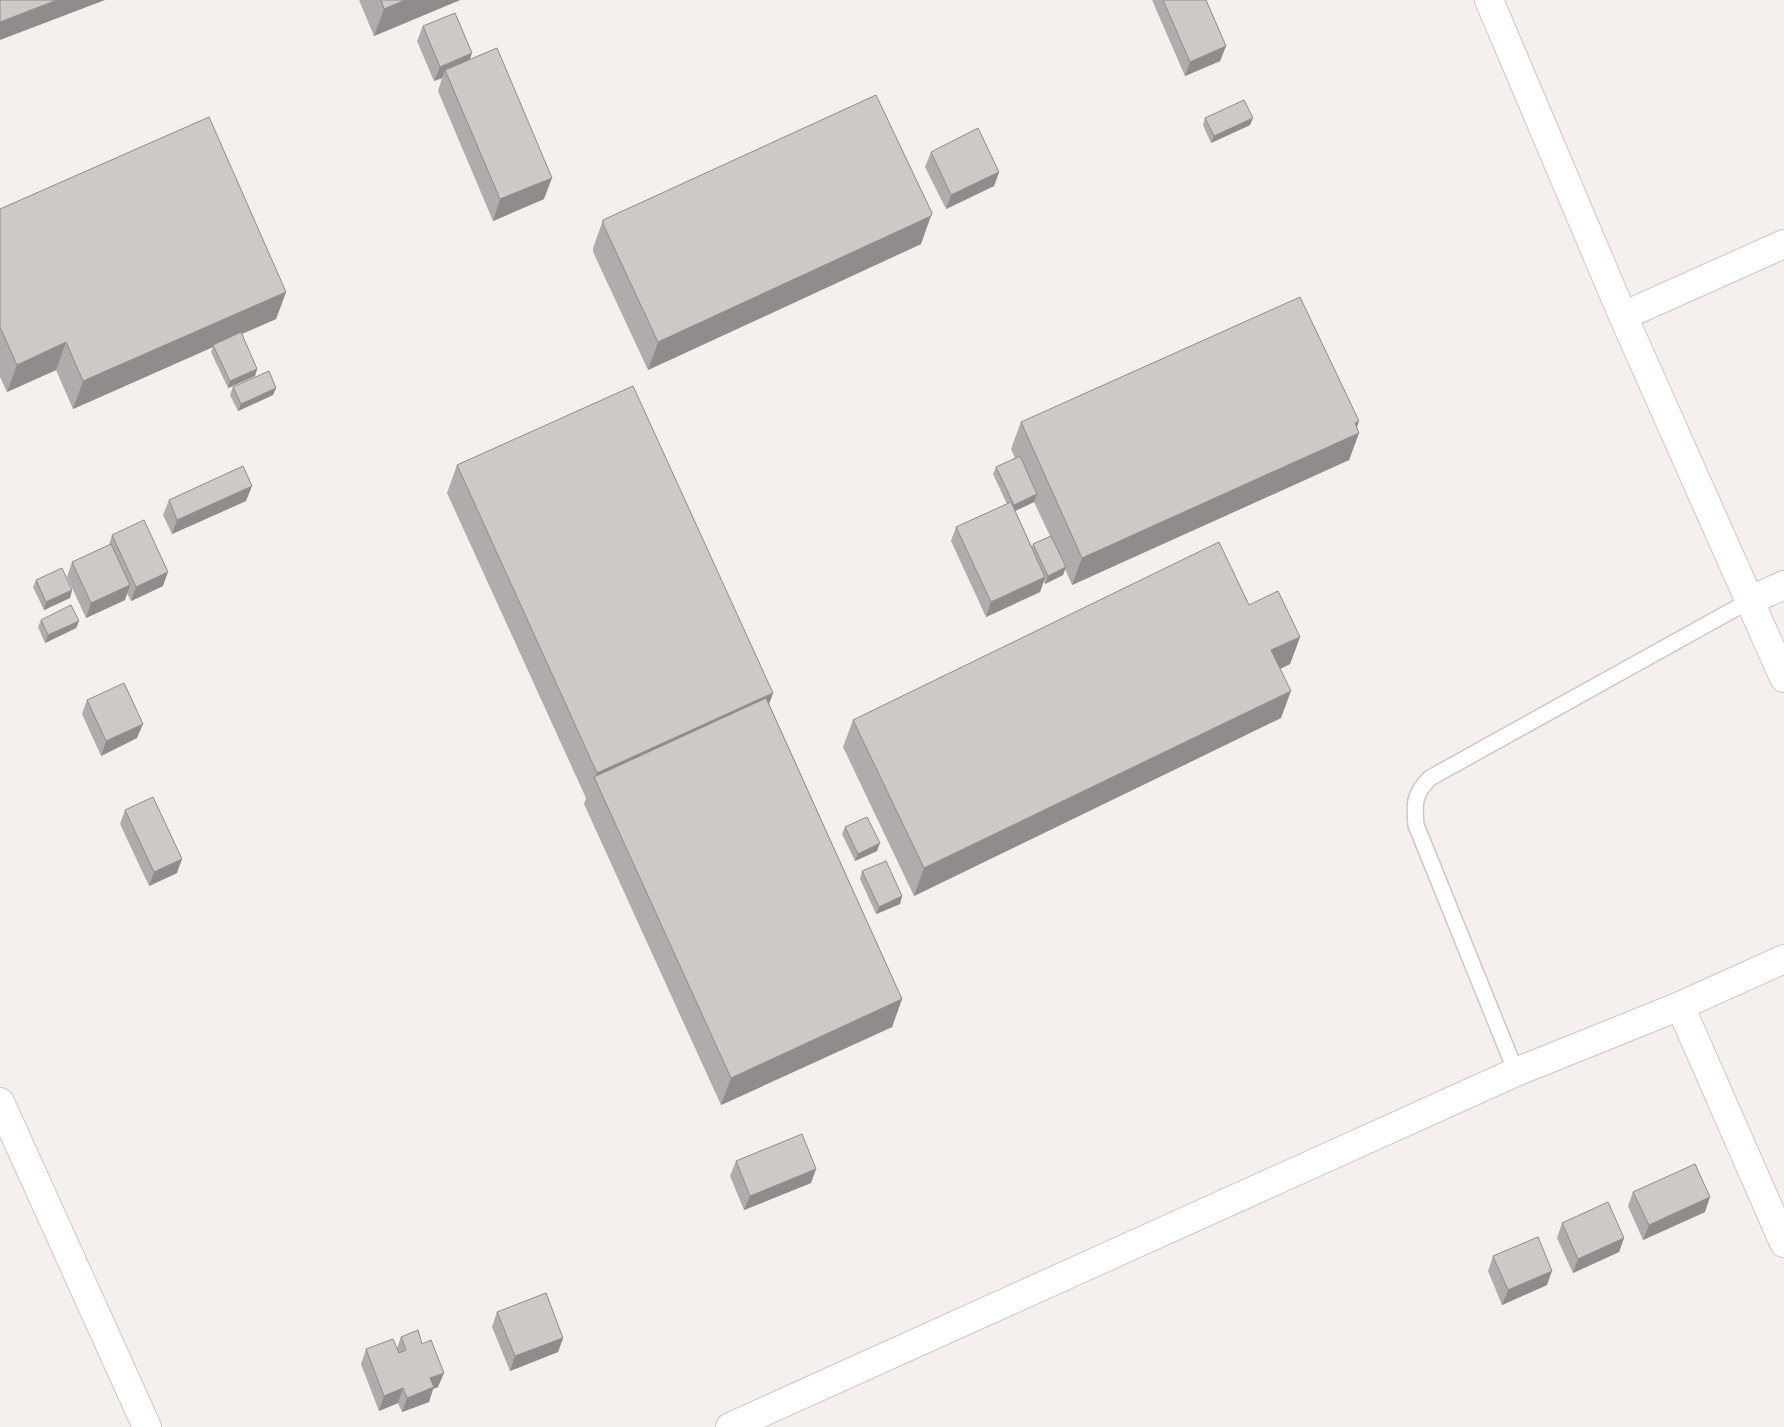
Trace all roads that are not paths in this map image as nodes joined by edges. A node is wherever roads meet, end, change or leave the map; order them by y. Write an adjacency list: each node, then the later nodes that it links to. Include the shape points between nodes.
1 (1492, 1): 3 (street)
2 (1784, 244): 3 (street)
3 (1624, 316): 5 (street)
4 (1784, 585): 5 (street)
5 (1749, 601): 6 (street); 9 (lane, via 1430,778 1419,789 1414,806 1416,825)
6 (1784, 678)
7 (1784, 959): 8 (street)
8 (1680, 1006): 9 (street); 11 (street)
9 (1516, 1072): 13 (street)
10 (0, 1102): 12 (street)
11 (1784, 1243)
12 (147, 1427)
13 (730, 1427)

